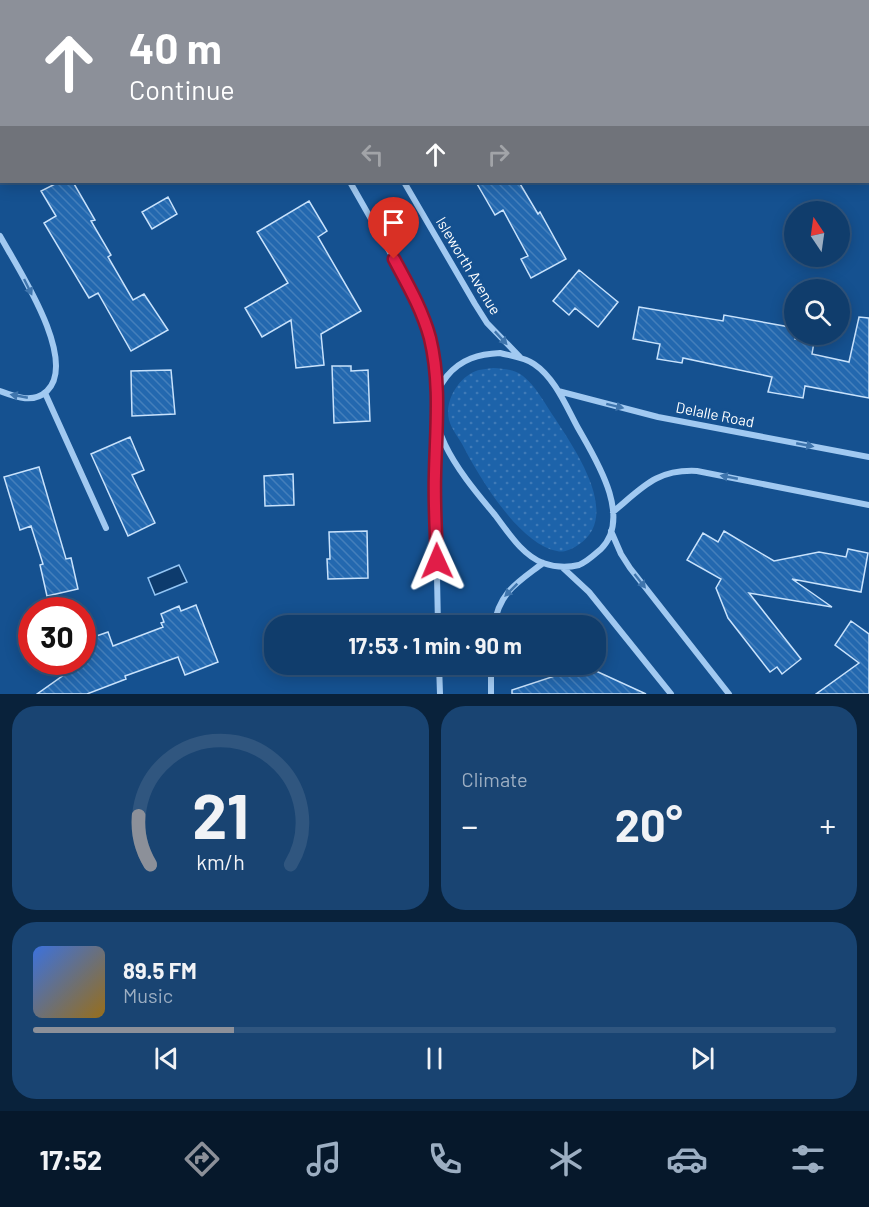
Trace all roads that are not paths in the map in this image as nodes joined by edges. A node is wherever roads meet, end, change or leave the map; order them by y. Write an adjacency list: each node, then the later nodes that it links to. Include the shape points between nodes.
1 (351, 183): 8 (street, via 416,298 430,340)
2 (405, 183): 4 (street, Isleworth Avenue, one-way to 4, via 487,323)
3 (0, 236): 7 (street, one-way to 7, via 53,343 55,377)
4 (520, 357): 6 (street, via 535,364); 8 (street, via 500,353 469,359 454,367)
5 (0, 391): 7 (street, one-way to 5, via 26,399)
6 (558, 391): 10 (street, Delalle Road, one-way to 10, via 658,417); 12 (street, via 603,474)
7 (45, 393): 13 (street)
8 (438, 393): 9 (street)
9 (437, 423): 15 (street, via 454,462 472,487 528,555); 17 (street)
10 (869, 457)
11 (869, 505): 12 (street, one-way to 12, via 680,470 648,483)
12 (613, 512): 14 (street)
13 (106, 528)
14 (611, 531): 16 (street, via 604,546 592,557); 24 (street, one-way to 24, via 630,568)
15 (543, 563): 16 (street); 18 (street, one-way to 18, via 510,590 500,602)
16 (562, 567): 23 (street, via 589,592)
17 (438, 615)
18 (497, 615)
19 (439, 675): 21 (street)
20 (491, 675): 22 (street)
21 (440, 694)
22 (491, 694)
23 (671, 694)
24 (729, 694)

